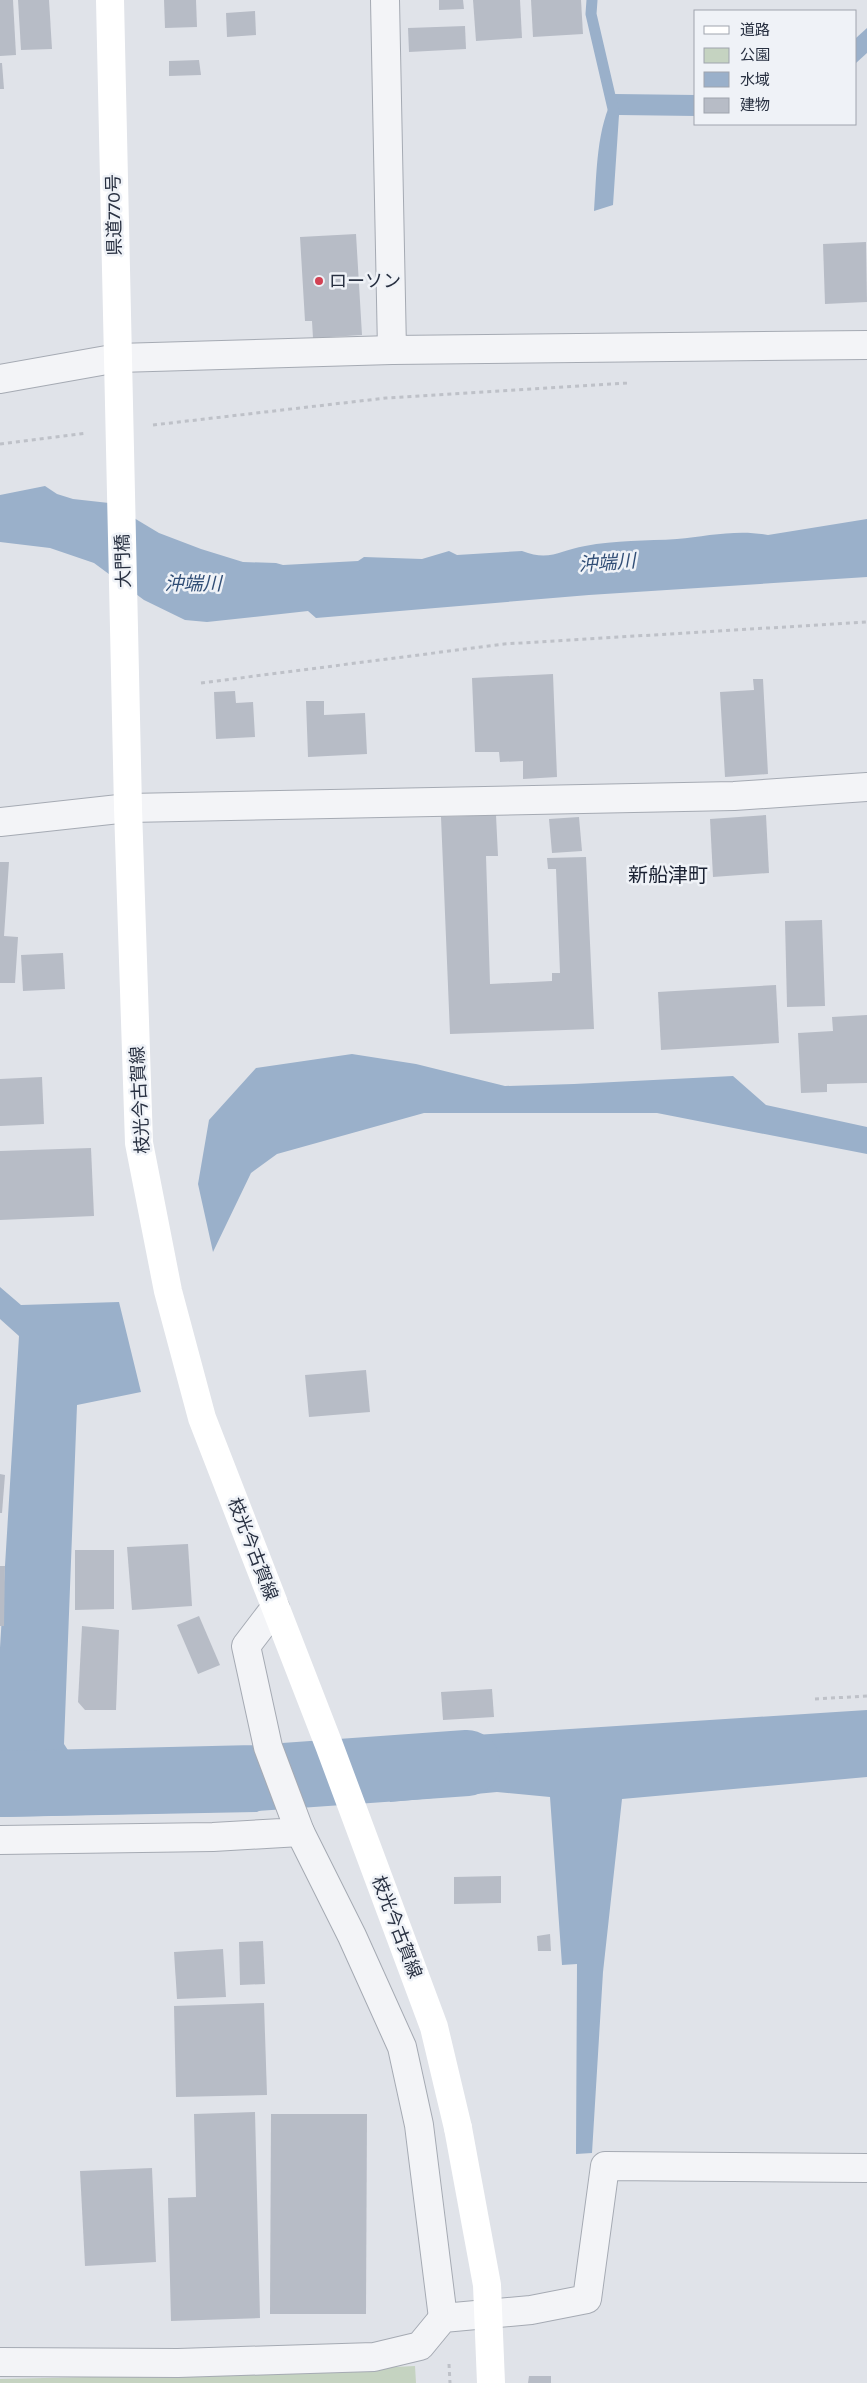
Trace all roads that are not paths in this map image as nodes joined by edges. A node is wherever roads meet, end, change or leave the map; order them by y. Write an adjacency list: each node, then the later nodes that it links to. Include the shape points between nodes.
1 (110, 0): 5 (main road, 県道770号)
2 (384, 0): 4 (street)
3 (867, 345): 4 (street)
4 (392, 350): 5 (street)
5 (118, 358): 6 (street); 7 (main road, 県道770号)
6 (0, 379)
7 (119, 429): 8 (main road, 大門橋)
8 (126, 693): 10 (main road, 枝光今古賀線)
9 (867, 787): 10 (street, via 734,796)
10 (128, 808): 11 (street); 12 (main road, 枝光今古賀線, via 140,1143 168,1291 202,1418)
11 (0, 822)
12 (275, 1608): 13 (street, via 246,1646 268,1747); 18 (main road, 枝光今古賀線, bridge, via 434,2027 458,2128 487,2285)
13 (296, 1822): 14 (street, via 213,1837); 16 (street, via 402,2047 419,2125)
14 (0, 1840)
15 (867, 2168): 16 (street, via 605,2166 587,2299 531,2310)
16 (443, 2318): 17 (street, via 420,2346 374,2357 178,2363)
17 (0, 2362)
18 (491, 2383)

